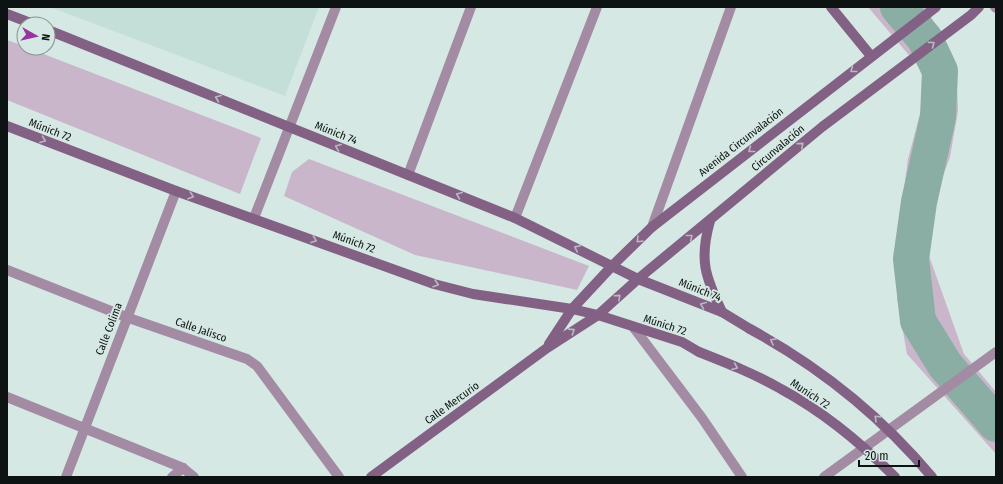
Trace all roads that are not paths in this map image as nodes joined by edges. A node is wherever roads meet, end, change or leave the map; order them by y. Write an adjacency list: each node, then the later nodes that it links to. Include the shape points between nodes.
1 (336, 7): 11 (street)
2 (471, 7): 12 (street)
3 (597, 7): 15 (street)
4 (731, 7): 17 (street)
5 (830, 7): 9 (main road)
6 (936, 7): 9 (main road, Avenida Circunvalación)
7 (979, 7): 16 (main road, Circunvalación, one-way to 7, via 822,127 972,15)
8 (56, 33): 11 (main road, Múnich 74, one-way to 8)
9 (871, 56): 17 (main road, Avenida Circunvalación, one-way to 17)
10 (7, 126): 13 (main road, Múnich 72, one-way to 13)
11 (290, 127): 12 (main road, Múnich 74, one-way to 11); 14 (street)
12 (408, 175): 15 (main road, Múnich 74, one-way to 12)
13 (176, 191): 14 (main road, Múnich 72, one-way to 14); 24 (street, Calle Colima)
14 (254, 218): 21 (main road, Múnich 72, one-way to 21, via 434,284 473,294)
15 (514, 218): 18 (main road, Múnich 74, one-way to 15)
16 (710, 220): 20 (main road, Circunvalación, one-way to 16); 22 (main road, via 704,242 704,267 711,290)
17 (652, 227): 18 (main road, Avenida Circunvalación, one-way to 18)
18 (612, 265): 20 (main road, Múnich 74); 21 (main road, Avenida Circunvalación)
19 (7, 270): 24 (street, Calle Jalisco)
20 (638, 279): 22 (main road, Múnich 74, one-way to 20); 23 (main road, Circunvalación, one-way to 20)
21 (572, 309): 23 (main road, Múnich 72); 26 (main road, Calle Mercurio)
22 (722, 312): 40 (main road, Múnich 74, one-way to 22, bridge, via 875,416 845,390 788,349)
23 (598, 315): 25 (main road, Múnich 72); 26 (main road, Calle Mercurio, one-way to 23)
24 (126, 317): 30 (street, Calle Colima); 35 (street, Calle Jalisco, via 247,359 257,366)
25 (634, 328): 27 (main road, Múnich 72, via 682,342); 37 (street, via 702,418)
26 (547, 348): 36 (main road, Calle Mercurio)
27 (699, 352): 39 (main road, Munich 72, one-way to 39, bridge, via 751,374 814,409)
28 (996, 352): 38 (street)
29 (7, 397): 30 (street)
30 (84, 428): 31 (street); 32 (street, Calle Colima)
31 (183, 468): 33 (street); 34 (street)
32 (66, 477)
33 (172, 477)
34 (194, 477)
35 (339, 477)
36 (371, 477)
37 (742, 477)
38 (824, 477)
39 (894, 477)
40 (932, 477)

